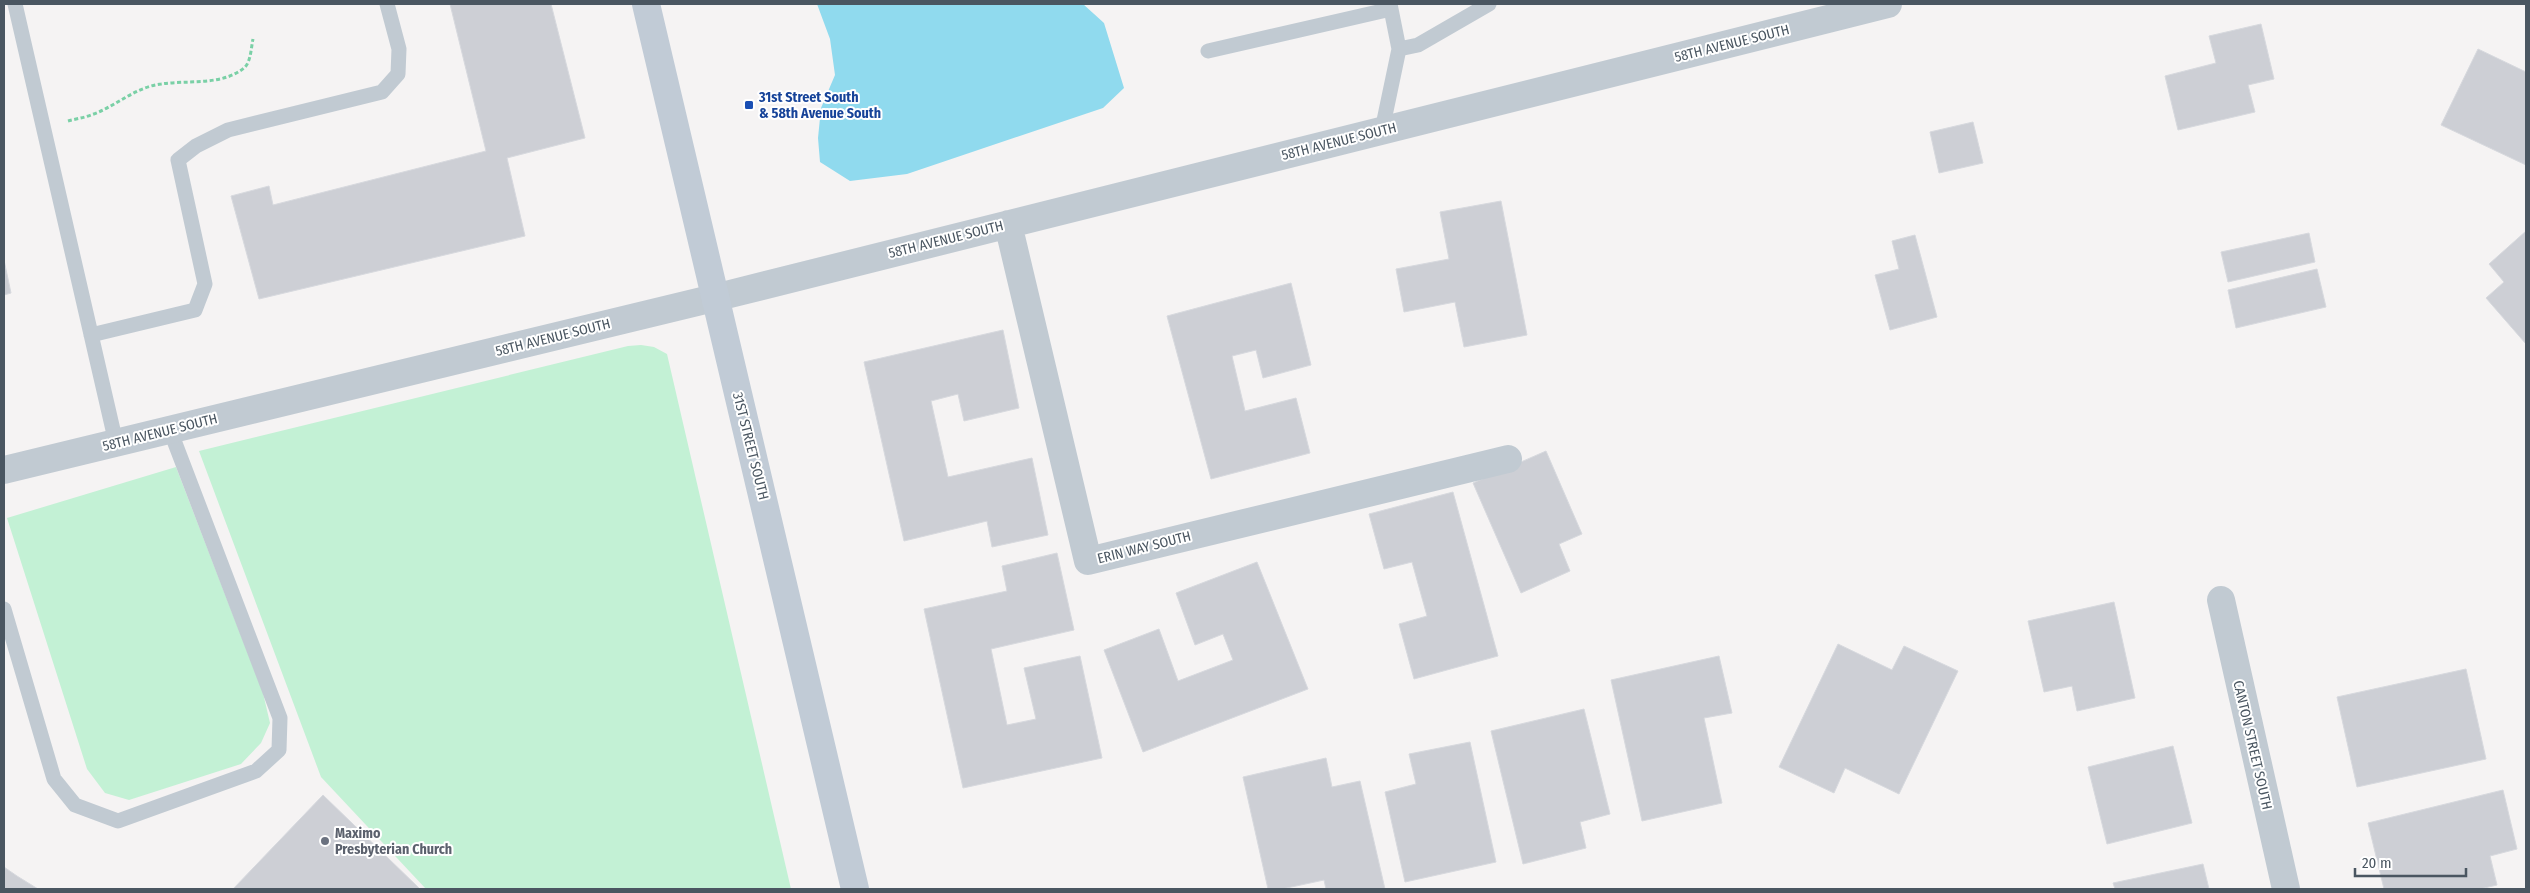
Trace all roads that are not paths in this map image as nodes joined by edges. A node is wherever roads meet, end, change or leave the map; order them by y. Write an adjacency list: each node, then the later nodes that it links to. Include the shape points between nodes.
1 (15, 4): 12 (lane)
2 (387, 4): 12 (lane, via 399,49 398,74 382,92 228,130 196,146 178,160 205,284 195,310)
3 (646, 4): 11 (street, 31ST STREET SOUTH)
4 (1489, 4): 7 (lane, via 1418,45)
5 (1888, 4): 9 (street, 58TH AVENUE SOUTH)
6 (1391, 6): 7 (lane); 8 (lane)
7 (1399, 49): 9 (lane)
8 (1208, 51)
9 (1382, 130): 10 (street, 58TH AVENUE SOUTH)
10 (1008, 224): 11 (street, 58TH AVENUE SOUTH); 15 (street, ERIN WAY SOUTH, via 1088,561)
11 (714, 298): 13 (street, 58TH AVENUE SOUTH); 19 (street, 31ST STREET SOUTH)
12 (91, 335): 14 (lane)
13 (170, 430): 14 (street, 58TH AVENUE SOUTH); 18 (lane, via 280,718 279,750 256,771 118,820 75,805 54,779)
14 (116, 443): 16 (street, 58TH AVENUE SOUTH)
15 (1508, 459)
16 (4, 470)
17 (2220, 600): 20 (street, CANTON STREET SOUTH)
18 (4, 609)
19 (855, 889)
20 (2286, 889)

